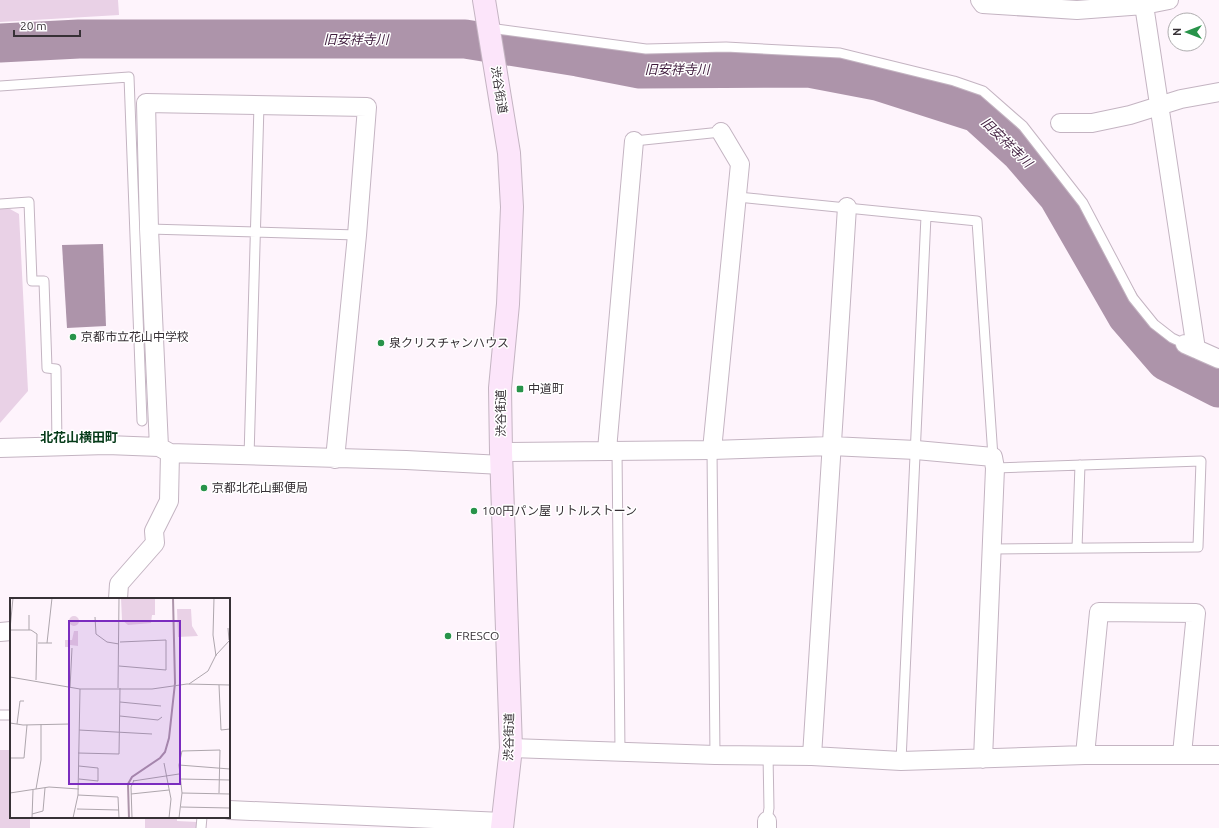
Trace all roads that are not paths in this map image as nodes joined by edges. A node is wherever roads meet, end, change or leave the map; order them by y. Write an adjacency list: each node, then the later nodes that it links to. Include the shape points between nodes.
1 (484, 0): 6 (main road, 渋谷街道)
2 (980, 0): 4 (street, via 983,4)
3 (1170, 0): 5 (street)
4 (1078, 5): 5 (street)
5 (1144, 5): 10 (street)
6 (489, 28): 21 (lane, via 646,48 726,47 840,53 954,81 983,91 1023,126 1083,203 1133,298 1154,324 1172,338); 33 (main road, 渋谷街道, via 509,153 512,207 508,304 500,388)
7 (0, 86): 23 (lane, via 128,77)
8 (1219, 92): 10 (street)
9 (259, 105): 18 (street, via 146,103); 19 (lane); 20 (street, via 367,107)
10 (1160, 106): 11 (street, via 1092,123); 21 (street)
11 (1060, 123)
12 (721, 132): 13 (lane); 14 (street, via 740,164)
13 (634, 142): 28 (street)
14 (738, 197): 16 (lane); 29 (street)
15 (0, 204): 24 (lane, via 29,202 32,281 44,281 46,368 56,369)
16 (846, 207): 17 (lane); 25 (street)
17 (926, 216): 30 (lane); 34 (lane, via 977,221)
18 (148, 229): 19 (lane); 27 (street)
19 (254, 231): 20 (lane); 31 (lane)
20 (357, 235): 32 (street)
21 (1191, 347): 22 (street)
22 (1219, 359)
23 (142, 421)
24 (57, 446): 26 (street); 27 (street, via 107,445)
25 (831, 446): 29 (street); 30 (street); 46 (street)
26 (0, 448)
27 (164, 450): 31 (street); 38 (street, via 169,501 154,531 155,543 119,584)
28 (612, 450): 29 (street); 33 (street); 42 (lane)
29 (712, 450): 44 (lane)
30 (916, 450): 34 (street); 50 (lane)
31 (249, 457): 32 (street)
32 (335, 459): 33 (street)
33 (501, 459): 41 (main road, 渋谷街道)
34 (994, 462): 35 (lane); 37 (street)
35 (1080, 465): 36 (lane); 36 (lane, via 1201,461 1198,547)
36 (1077, 548): 37 (lane)
37 (993, 550): 49 (street)
38 (118, 598)
39 (10, 631): 40 (street)
40 (0, 632)
41 (511, 748): 42 (street); 53 (main road, 渋谷街道)
42 (620, 751): 44 (street)
43 (1182, 754): 47 (street); 47 (street, via 1196,613 1099,612); 48 (street)
44 (715, 755): 45 (street)
45 (768, 756): 46 (street); 52 (lane)
46 (812, 756): 50 (street)
47 (1085, 756): 49 (street)
48 (1219, 756)
49 (983, 759): 50 (street)
50 (901, 761)
51 (230, 810): 53 (street)
52 (767, 824)
53 (503, 825)

